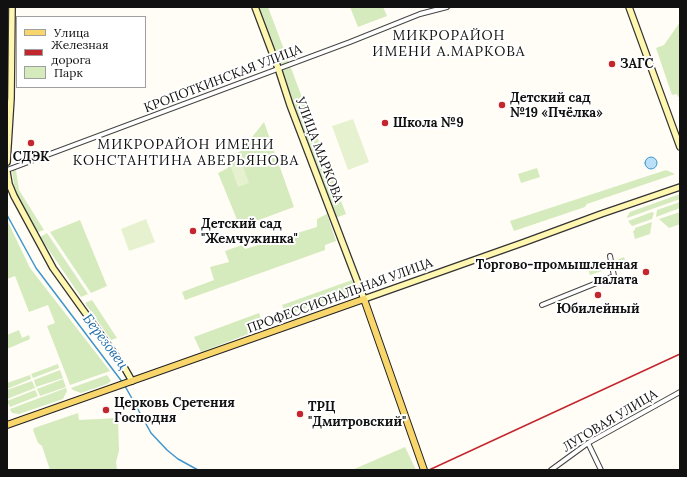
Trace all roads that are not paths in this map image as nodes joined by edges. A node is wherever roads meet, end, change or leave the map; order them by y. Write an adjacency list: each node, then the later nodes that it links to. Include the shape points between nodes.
1 (12, 7): 7 (street)
2 (255, 7): 5 (street, УЛИЦА МАРКОВА)
3 (447, 7): 5 (street, КРОПОТКИНСКАЯ УЛИЦА, via 420,14)
4 (629, 7): 6 (street)
5 (278, 68): 8 (street, КРОПОТКИНСКАЯ УЛИЦА); 11 (street, УЛИЦА МАРКОВА)
6 (680, 147)
7 (7, 162)
8 (7, 171): 13 (street, via 14,196 53,268 124,367)
9 (680, 187): 11 (street, ПРОФЕССИОНАЛЬНАЯ УЛИЦА)
10 (610, 256): 12 (street, via 614,276)
11 (364, 299): 13 (main road, ПРОФЕССИОНАЛЬНАЯ УЛИЦА); 17 (main road)
12 (542, 305)
13 (126, 383): 15 (main road, ПРОФЕССИОНАЛЬНАЯ УЛИЦА)
14 (680, 392): 16 (street, ЛУГОВАЯ УЛИЦА)
15 (7, 425)
16 (588, 443): 18 (street, ЛУГОВАЯ УЛИЦА); 19 (street)
17 (424, 470)
18 (551, 470)
19 (601, 470)

